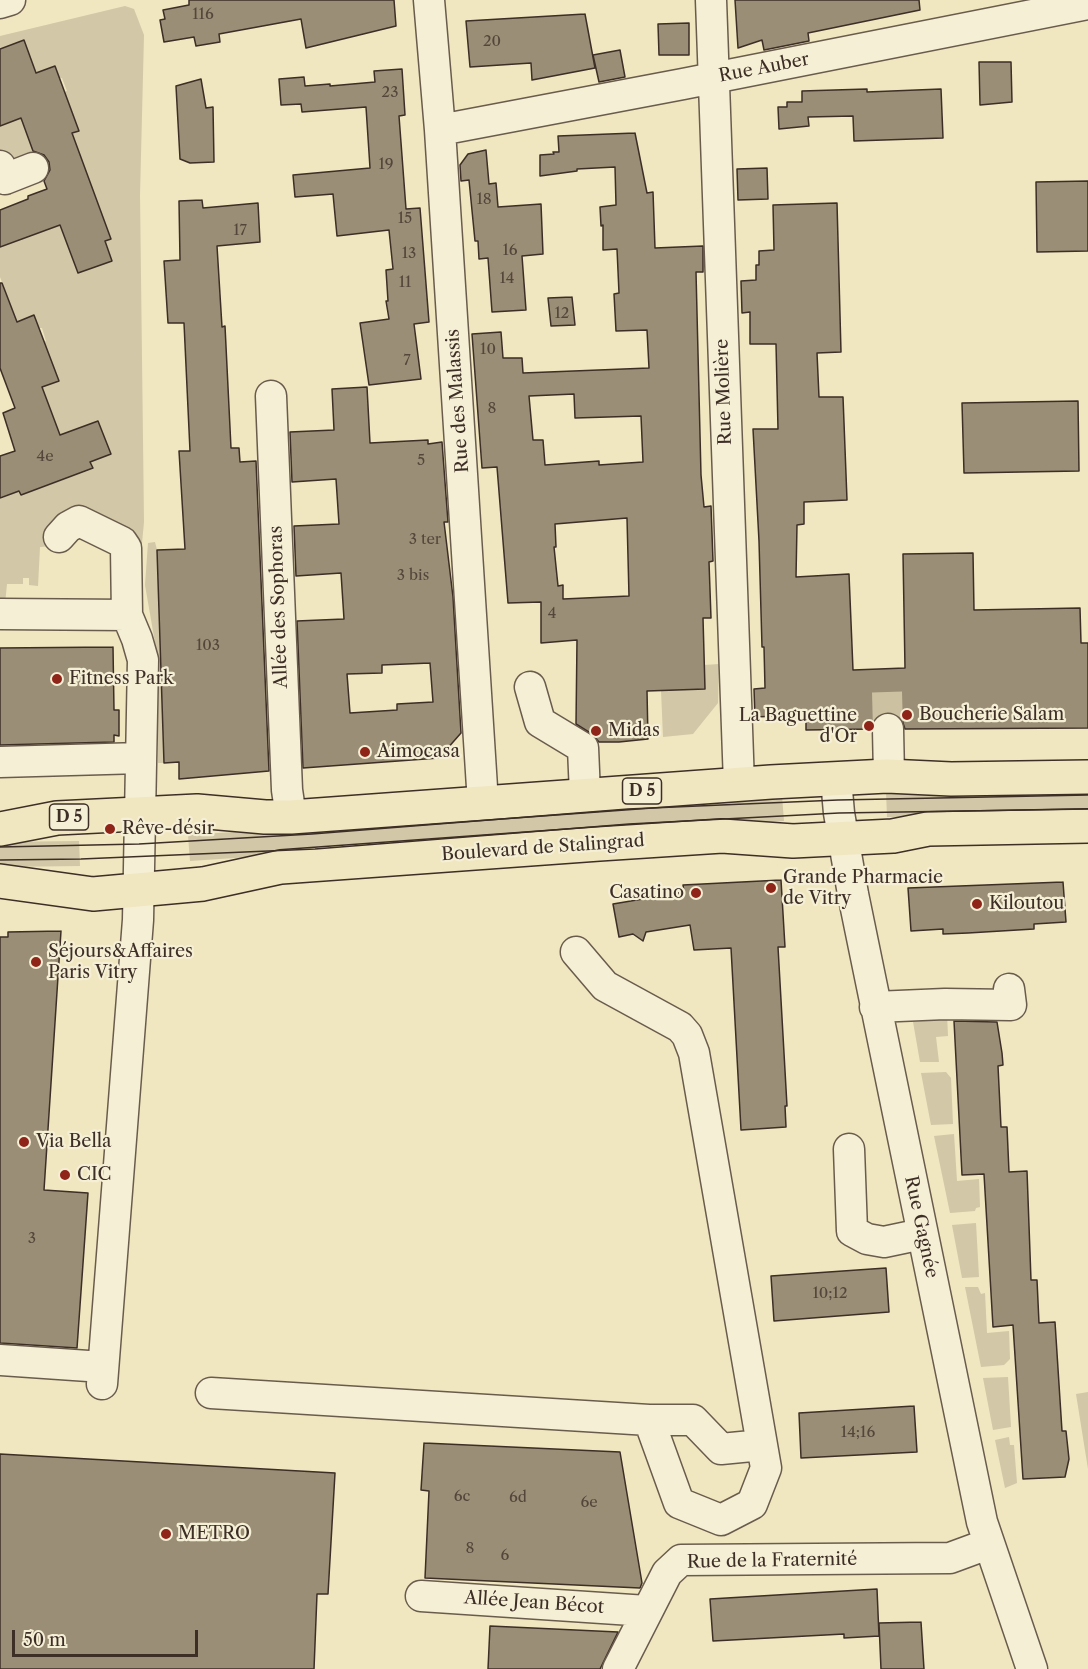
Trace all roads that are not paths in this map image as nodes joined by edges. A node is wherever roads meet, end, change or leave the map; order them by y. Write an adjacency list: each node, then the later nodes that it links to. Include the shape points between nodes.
1 (10, 0): 4 (street)
2 (429, 0): 7 (street, Rue des Malassis)
3 (711, 0): 6 (street, Rue Molière)
4 (0, 3)
5 (1088, 4): 6 (street, Rue Auber)
6 (712, 79): 7 (street, Rue Auber); 21 (street, Rue Molière)
7 (440, 130): 23 (street, Rue des Malassis)
8 (0, 166): 9 (street, via 5,178)
9 (33, 168)
10 (271, 396): 25 (street, Allée des Sophoras)
11 (59, 537): 13 (street, via 79,521 122,542 128,554)
12 (0, 614): 13 (street)
13 (127, 615): 16 (street, via 143,660)
14 (530, 687): 22 (street, via 540,722 583,748)
15 (888, 729): 18 (street)
16 (141, 758): 17 (street); 24 (street)
17 (0, 762)
18 (889, 776): 19 (main road, D 5); 20 (main road, D 5)
19 (1088, 777)
20 (836, 779): 21 (main road, D 5); 28 (street, Rue Gagnée)
21 (739, 784): 22 (main road, D 5)
22 (585, 794): 23 (main road, D 5)
23 (483, 803): 25 (main road, D 5)
24 (140, 813): 25 (main road, D 5, via 197,811); 27 (main road, D 5, via 57,818); 30 (street)
25 (291, 817)
26 (1088, 826): 28 (main road, Boulevard de Stalingrad, via 928,829)
27 (0, 829)
28 (843, 839): 30 (main road, Boulevard de Stalingrad, via 722,836 588,844 281,867 202,884); 33 (street, Rue Gagnée)
29 (0, 881): 30 (main road, Boulevard de Stalingrad, via 93,894)
30 (138, 890): 36 (street, via 103,1376)
31 (576, 952): 39 (street, via 606,986 680,1027 694,1053)
32 (1010, 989): 33 (street, via 1011,1005)
33 (875, 1007): 35 (street, Rue Gagnée)
34 (849, 1149): 35 (street, via 852,1231 884,1242)
35 (922, 1234): 40 (street, Rue Gagnée)
36 (0, 1360)
37 (211, 1393): 38 (street)
38 (649, 1420): 39 (street, via 693,1420 721,1449); 39 (street, via 679,1503 721,1520 752,1504 766,1468)
39 (762, 1445)
40 (988, 1544): 42 (street, Rue de la Fraternité, via 950,1558 681,1560 667,1573); 44 (street, Rue Gagnée)
41 (421, 1596): 42 (street, Allée Jean Bécot)
42 (647, 1611): 43 (street, Rue de la Fraternité)
43 (618, 1669)
44 (1032, 1669)

